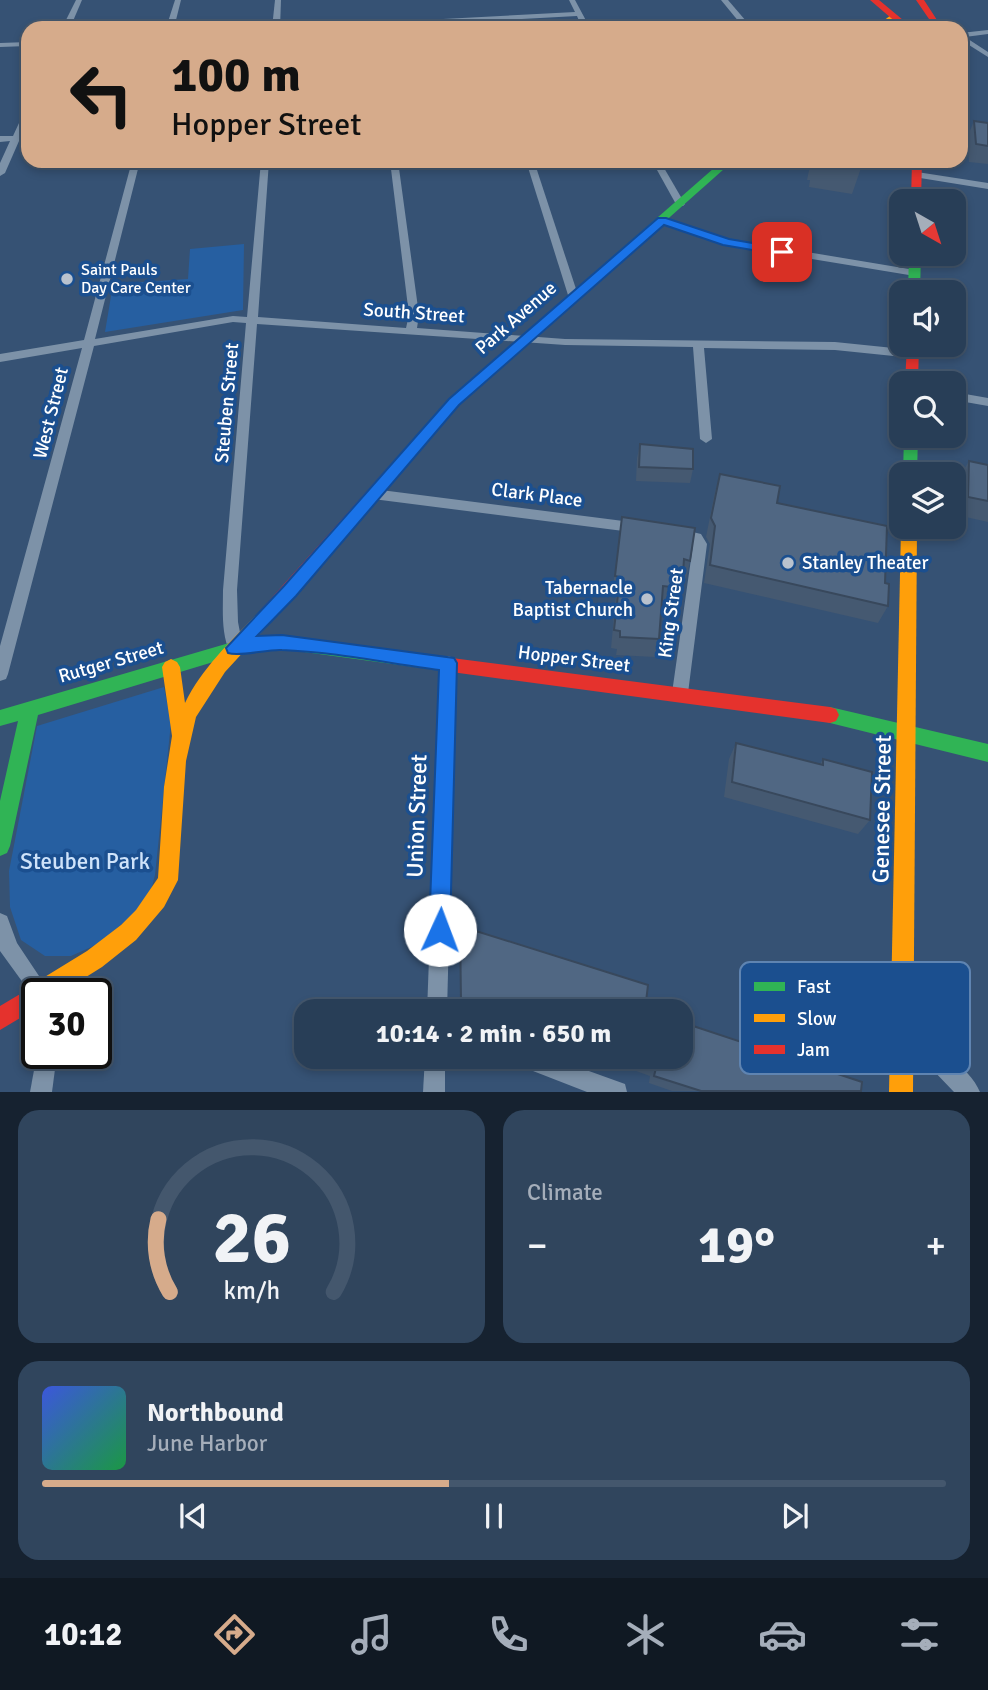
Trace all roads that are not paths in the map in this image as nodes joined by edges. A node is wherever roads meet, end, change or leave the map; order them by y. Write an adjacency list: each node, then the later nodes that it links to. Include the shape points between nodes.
1 (79, 0): 9 (street)
2 (178, 0): 10 (street)
3 (278, 0): 11 (street)
4 (572, 0): 7 (street)
5 (724, 0): 14 (street)
6 (875, 0): 8 (street)
7 (579, 14): 12 (street); 13 (street)
8 (914, 17)
9 (69, 21)
10 (172, 21)
11 (276, 21)
12 (444, 21)
13 (582, 21)
14 (742, 21)
15 (988, 32): 16 (street)
16 (968, 35)
17 (968, 41): 20 (street)
18 (21, 44): 19 (street)
19 (0, 45)
20 (988, 55)
21 (21, 127): 22 (street)
22 (16, 138): 23 (street); 24 (street); 32 (street)
23 (21, 138)
24 (0, 139)
25 (134, 168): 44 (street, West Street)
26 (264, 168): 41 (street, Steuben Street)
27 (395, 168): 42 (street, via 414,315)
28 (532, 168): 40 (street)
29 (660, 168): 35 (street)
30 (720, 168): 35 (street, Park Avenue)
31 (917, 168): 33 (street); 34 (street)
32 (0, 173)
33 (988, 186)
34 (916, 189)
35 (680, 204): 36 (street, Park Avenue)
36 (662, 220): 38 (street, via 727,243); 40 (street, Park Avenue)
37 (915, 266): 38 (street)
38 (915, 273): 39 (street)
39 (915, 280)
40 (573, 295): 43 (street, Park Avenue)
41 (253, 319): 42 (street, South Street); 44 (street, South Street, via 233,318); 54 (street, Steuben Street, via 230,590)
42 (411, 330): 43 (street, South Street)
43 (525, 339): 45 (street, South Street); 51 (street, Park Avenue, via 454,402)
44 (88, 343): 47 (street, South Street); 57 (street, West Street)
45 (698, 344): 46 (street, South Street); 50 (street)
46 (889, 348)
47 (0, 358)
48 (966, 398): 49 (street)
49 (988, 402)
50 (706, 439)
51 (373, 494): 52 (street, Clark Place); 54 (street, Park Avenue)
52 (696, 538): 58 (street, King Street, via 700,544)
53 (909, 539): 61 (street, Genesee Street)
54 (235, 648): 55 (street, Hopper Street, via 282,642); 56 (street, Rutger Street); 62 (street, via 194,701)
55 (448, 663): 58 (street, Hopper Street); 69 (street, Union Street)
56 (171, 667): 59 (street, Rutger Street); 62 (street)
57 (0, 674)
58 (680, 693): 61 (street, Hopper Street, via 839,716)
59 (30, 708): 60 (street, Rutger Street); 64 (street)
60 (0, 718)
61 (906, 733): 63 (street, Hopper Street); 66 (street, Genesee Street)
62 (180, 739): 68 (street, via 168,880 162,898 146,921)
63 (988, 753)
64 (0, 846)
65 (0, 923): 67 (street, via 9,949)
66 (902, 962)
67 (28, 978)
68 (64, 978)
69 (437, 999)
70 (21, 1006): 71 (street)
71 (0, 1019)
72 (44, 1069): 76 (street)
73 (435, 1069): 77 (street)
74 (556, 1069): 78 (street)
75 (952, 1074): 79 (street)
76 (40, 1091)
77 (434, 1091)
78 (617, 1091)
79 (970, 1091)

